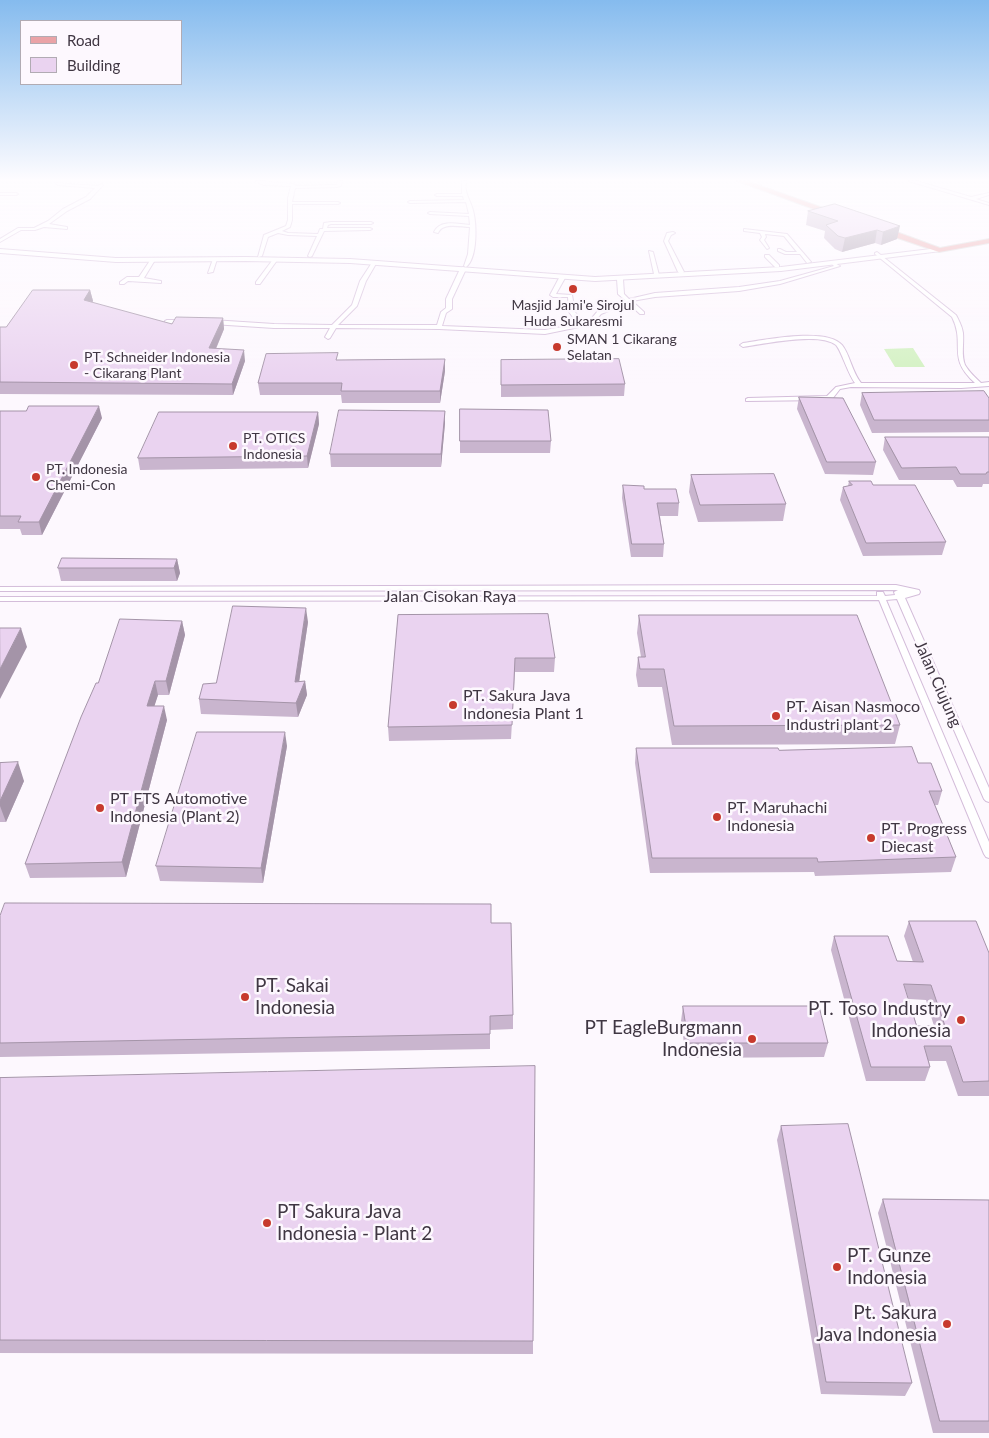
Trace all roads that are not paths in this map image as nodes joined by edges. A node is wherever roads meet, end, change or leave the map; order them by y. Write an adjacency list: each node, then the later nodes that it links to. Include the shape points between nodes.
1 (262, 248): 15 (street)
2 (313, 248): 16 (street)
3 (471, 248): 25 (street)
4 (669, 248): 27 (street)
5 (797, 248): 13 (street)
6 (918, 248): 14 (street)
7 (935, 248): 11 (main road)
8 (956, 248): 11 (main road)
9 (0, 250): 15 (street, via 101,257); 20 (street, via 92,259)
10 (780, 250): 13 (street)
11 (939, 250): 14 (street)
12 (651, 252): 28 (street)
13 (802, 253): 22 (street)
14 (879, 255): 22 (street); 23 (street); 49 (street, via 954,316 959,326 960,361 964,370)
15 (260, 256): 18 (street)
16 (310, 256): 18 (street); 25 (street)
17 (767, 256): 24 (street)
18 (275, 258): 19 (street); 21 (street); 36 (street)
19 (215, 259): 20 (street); 26 (street)
20 (153, 260): 33 (street)
21 (375, 262): 25 (street); 43 (street, via 363,281 354,306)
22 (809, 262): 24 (street)
23 (833, 263): 32 (street, via 742,272); 37 (street, via 838,266 780,282 655,295)
24 (777, 266): 27 (street)
25 (465, 267): 29 (street); 31 (street); 44 (street, via 449,299 449,309 444,312)
26 (210, 272)
27 (681, 272): 28 (street)
28 (657, 274): 30 (street)
29 (574, 277): 30 (street); 31 (street)
30 (610, 277): 32 (street)
31 (562, 278): 42 (street, via 553,295 570,296 572,312)
32 (620, 278): 37 (street, via 621,294)
33 (141, 279): 34 (street); 35 (street, via 127,279)
34 (160, 282)
35 (122, 283)
36 (258, 283)
37 (627, 301): 38 (street); 42 (street, via 599,313)
38 (642, 313)
39 (167, 322): 40 (street)
40 (194, 322)
41 (208, 322): 43 (street)
42 (582, 325): 44 (street, via 545,332)
43 (332, 328): 44 (street); 45 (street)
44 (440, 328)
45 (328, 337)
46 (743, 345): 48 (street, via 803,339 835,342)
47 (989, 384): 49 (street)
48 (859, 385): 49 (street); 50 (street, via 838,388 825,399)
49 (980, 385)
50 (748, 400)
51 (878, 587): 52 (street, Jalan Cisokan Raya); 53 (street, Jalan Cisokan Raya); 55 (street)
52 (896, 587): 54 (street, Jalan Ciujung); 54 (street, Jalan Cisokan Raya, via 916,592)
53 (0, 589)
54 (900, 597): 55 (street, Jalan Cisokan Raya); 57 (street, Jalan Ciujung)
55 (882, 598): 56 (street, Jalan Cisokan Raya); 58 (street)
56 (0, 599)
57 (989, 798)
58 (989, 854)

